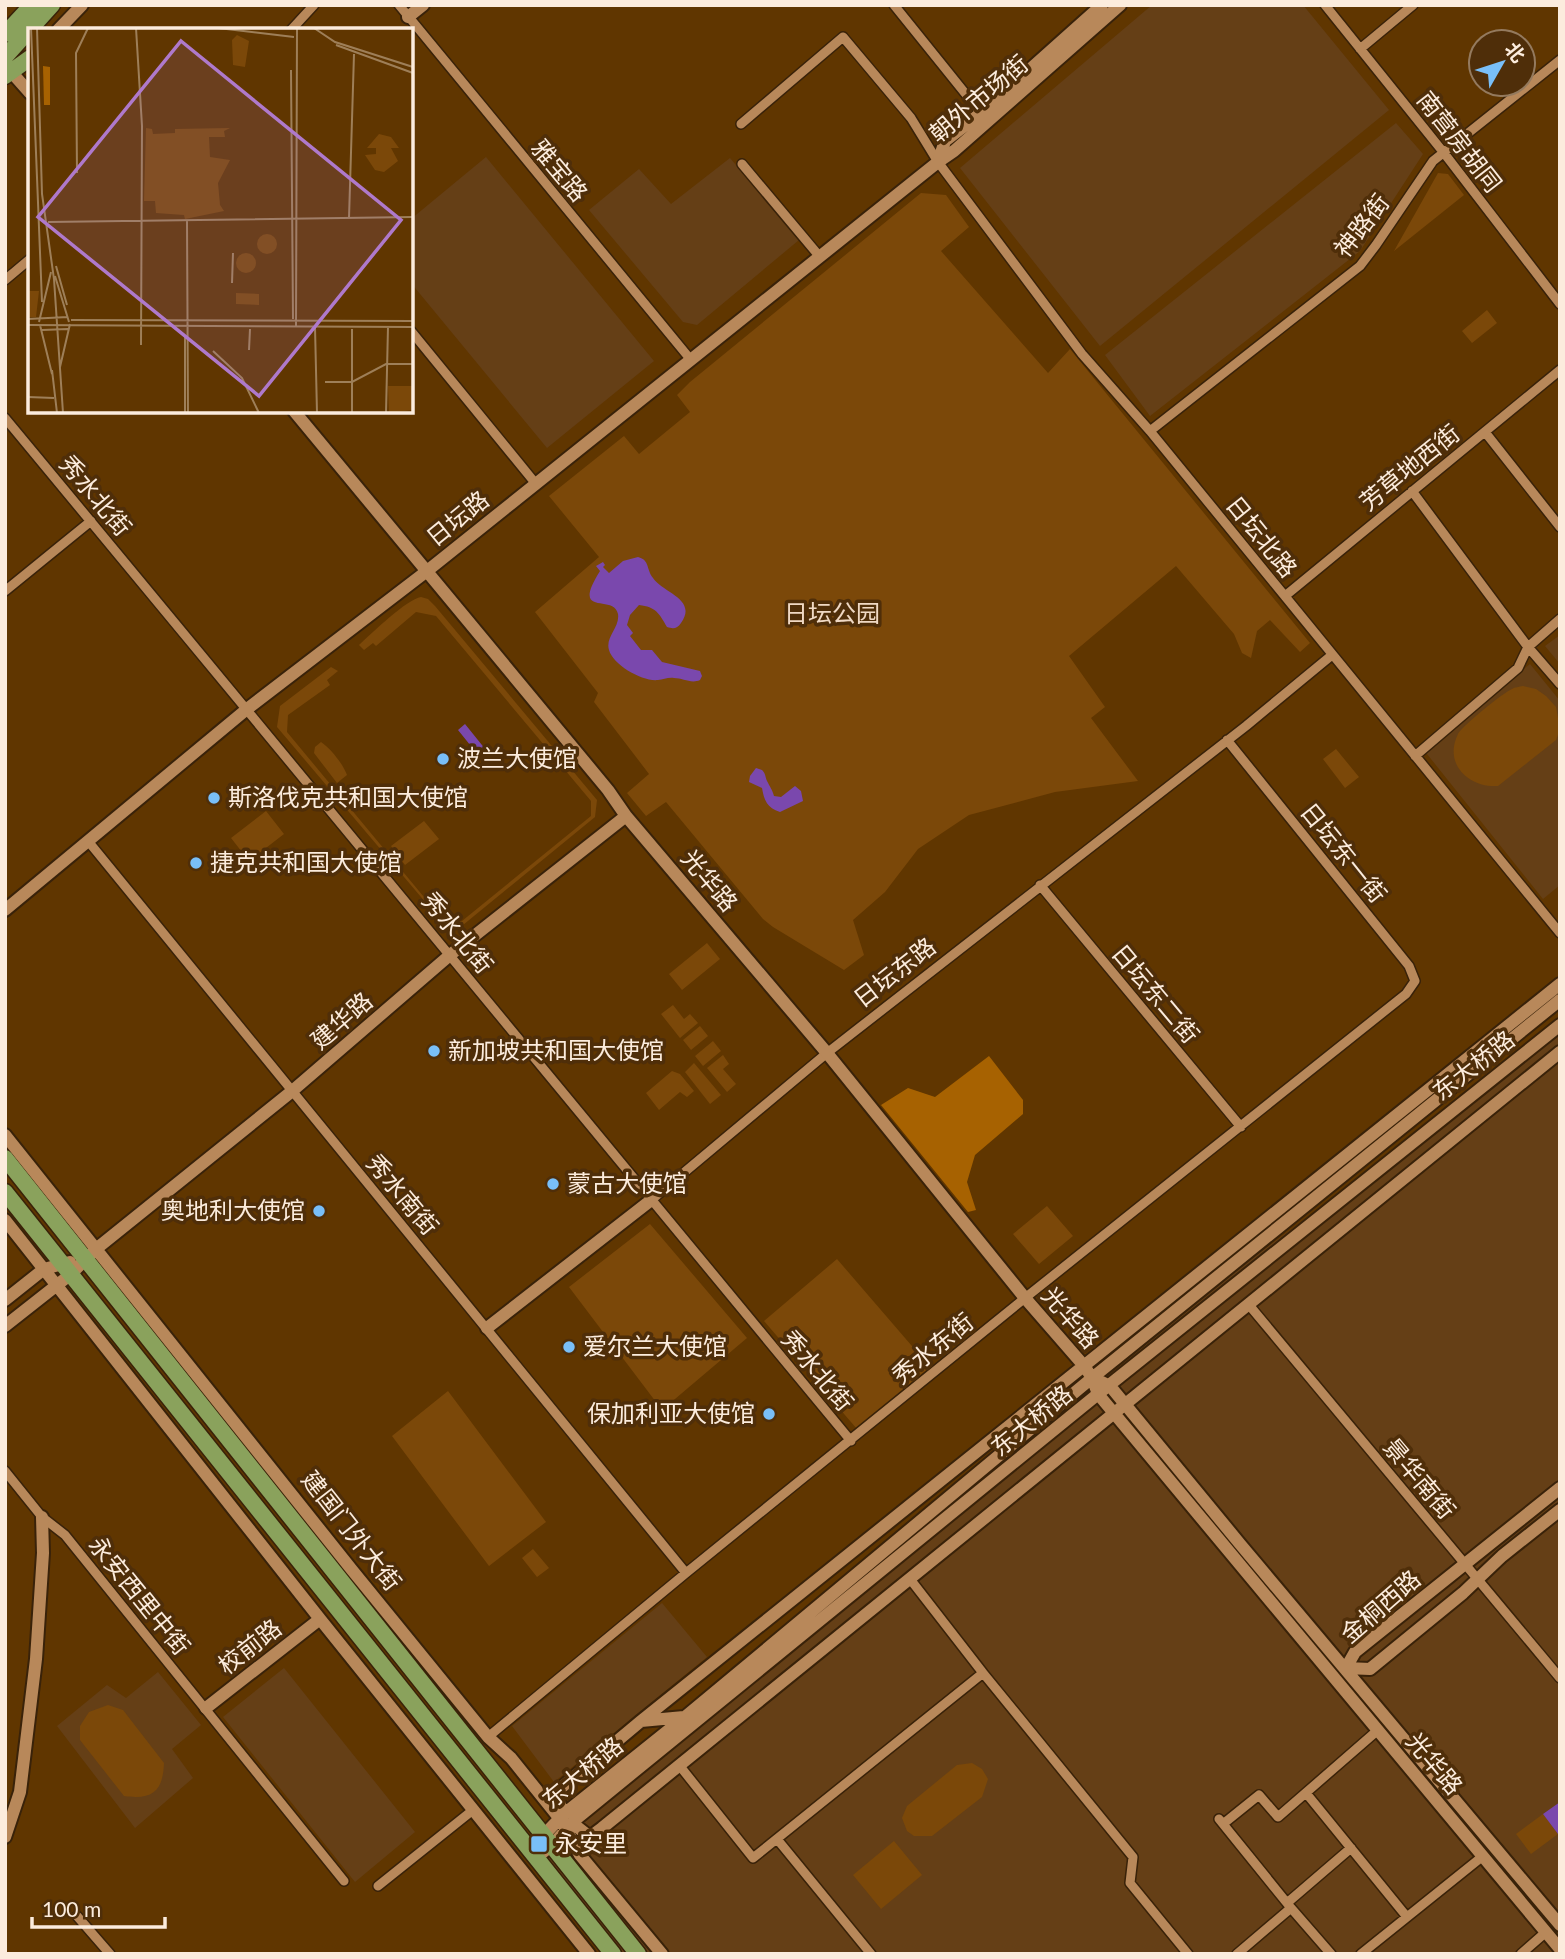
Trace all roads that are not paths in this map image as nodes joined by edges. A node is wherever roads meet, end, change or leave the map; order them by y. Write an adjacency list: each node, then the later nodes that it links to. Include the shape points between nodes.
1 (32, 5): 17 (highway)
2 (51, 5): 13 (highway)
3 (82, 5): 14 (street)
4 (314, 5): 15 (street)
5 (399, 5): 12 (street, 雅宝路)
6 (423, 5): 12 (street)
7 (894, 5): 25 (street)
8 (1102, 5): 25 (street, 朝外市场街)
9 (1120, 5): 28 (street, 朝外市场街)
10 (1325, 5): 18 (street, 南营房胡同)
11 (1413, 5): 18 (street)
12 (408, 17): 35 (street, 雅宝路)
13 (31, 28)
14 (60, 28)
15 (293, 28)
16 (28, 31): 19 (highway)
17 (5, 34)
18 (1360, 49): 27 (street, 南营房胡同)
19 (5, 57)
20 (28, 60): 22 (highway)
21 (1560, 60): 27 (street, 神路街)
22 (10, 75): 23 (street); 24 (street)
23 (5, 85)
24 (28, 91)
25 (981, 113): 28 (street, 朝外市场街, via 945,141)
26 (741, 124): 28 (street, 日坛北路, via 843,37 911,118)
27 (1444, 152): 33 (street, 南营房胡同); 39 (street, 神路街, via 1433,160 1360,266)
28 (938, 162): 30 (street, 日坛路); 39 (street, 日坛北路, via 1083,354)
29 (742, 164): 30 (street)
30 (820, 257): 35 (street, 日坛路)
31 (28, 261): 32 (street)
32 (5, 280)
33 (1560, 304)
34 (413, 333): 41 (street)
35 (691, 360): 41 (street, 日坛路)
36 (1560, 370): 40 (street, 芳草地西街)
37 (296, 413): 45 (street, 光华路)
38 (5, 418): 43 (street, 秀水北街)
39 (1150, 431): 47 (street, 日坛北路)
40 (1485, 432): 42 (street, 芳草地西街); 44 (street)
41 (536, 484): 45 (street, 日坛路)
42 (1412, 491): 47 (street, 芳草地西街); 49 (street)
43 (91, 520): 46 (street); 52 (street, 秀水北街)
44 (1560, 527)
45 (427, 571): 52 (street, 日坛路); 55 (street, 光华路)
46 (5, 591)
47 (1285, 596): 50 (street, 日坛北路)
48 (1560, 619): 49 (street)
49 (1528, 646): 51 (street); 54 (street, via 1518,668)
50 (1332, 655): 53 (street, 日坛东路); 54 (street, 日坛北路)
51 (1560, 684)
52 (247, 709): 56 (street, 日坛路); 60 (street, 秀水北街)
53 (1227, 740): 57 (street, 日坛东路); 62 (street, 日坛东一街, via 1409,966 1415,981)
54 (1415, 756): 59 (street, 日坛北路)
55 (626, 816): 60 (street, 建华路); 65 (street, 光华路)
56 (88, 841): 58 (street, 日坛路); 67 (street, 秀水南街)
57 (1040, 885): 65 (street, 日坛东路); 68 (street, 日坛东二街)
58 (5, 910)
59 (1560, 933)
60 (450, 955): 67 (street, 建华路); 72 (street, 秀水北街)
61 (1560, 984): 83 (street)
62 (1406, 994): 68 (street, 秀水东街)
63 (1560, 1000): 83 (street, 东大桥路)
64 (1560, 1025): 84 (street, 东大桥路)
65 (827, 1054): 72 (street, 日坛东路); 78 (street, 光华路)
66 (1558, 1057): 80 (street)
67 (291, 1092): 74 (street, 建华路); 82 (street, 秀水南街)
68 (1241, 1127): 78 (street, 秀水东街)
69 (5, 1135): 74 (street, 建国门外大街)
70 (5, 1158): 74 (highway, 建国门外大街)
71 (5, 1192): 76 (highway)
72 (650, 1201): 82 (street, 日坛东路); 88 (street, 秀水北街)
73 (5, 1220): 75 (street)
74 (91, 1254): 76 (street); 93 (highway, 建国门外大街); 95 (street, 建国门外大街)
75 (44, 1269): 76 (street); 77 (street); 79 (street)
76 (67, 1269): 77 (street); 116 (highway)
77 (56, 1284): 81 (street); 99 (street)
78 (1026, 1298): 83 (street, 光华路); 88 (street, 秀水东街)
79 (5, 1300)
80 (1249, 1305): 86 (street); 94 (street, 景华南街)
81 (5, 1326)
82 (487, 1328): 96 (street, 秀水南街)
83 (1089, 1372): 84 (street, 光华路); 85 (street, 光华路); 104 (street, 东大桥路); 105 (street)
84 (1110, 1386): 85 (street, 东大桥路); 86 (street, 光华路)
85 (1098, 1394): 87 (street, 光华路); 111 (street, 东大桥路)
86 (1126, 1405): 87 (street); 100 (street, 光华路)
87 (1115, 1414): 97 (street); 106 (street, 光华路)
88 (851, 1441): 96 (street, 秀水东街)
89 (5, 1471): 92 (street, 永安西里中街)
90 (1560, 1488): 94 (street, 金桐西路)
91 (1560, 1510): 98 (street, 金桐西路)
92 (42, 1517): 103 (street, 永安西里中街, via 65,1535); 112 (street, via 36,1659 20,1792)
93 (309, 1539): 95 (street); 114 (highway, 建国门外大街)
94 (1465, 1564): 98 (street, 景华南街); 100 (street, 金桐西路, via 1356,1652)
95 (352, 1570): 107 (street, 建国门外大街)
96 (686, 1573): 107 (street, 秀水东街)
97 (910, 1579): 101 (street); 108 (street)
98 (1478, 1579): 100 (street, 金桐西路, via 1370,1669); 102 (street, 景华南街)
99 (320, 1619): 103 (street, 校前路); 110 (street)
100 (1346, 1668): 123 (street, 光华路)
101 (983, 1672): 113 (street); 132 (street, via 1133,1857 1130,1883)
102 (1560, 1678)
103 (206, 1709): 118 (street, 永安西里中街)
104 (685, 1717): 105 (street); 111 (street, 东大桥路)
105 (641, 1721): 111 (street, via 555,1793)
106 (1378, 1730): 109 (street); 117 (street, 光华路)
107 (488, 1737): 111 (street, 建国门外大街)
108 (679, 1765): 111 (street, via 590,1837); 113 (street, via 753,1858)
109 (1306, 1793): 115 (street); 120 (street, via 1278,1817 1259,1795 1221,1821)
110 (473, 1810): 119 (street); 127 (street)
111 (565, 1821): 114 (street, 东大桥路); 130 (street, 建国门外大街, via 580,1855)
112 (5, 1837)
113 (777, 1839): 131 (street)
114 (548, 1840): 116 (street, 东大桥路); 129 (highway, 建国门外大街)
115 (1350, 1848): 120 (street); 122 (street)
116 (533, 1852): 128 (highway)
117 (1483, 1856): 122 (street); 124 (street, 光华路)
118 (344, 1881)
119 (378, 1886)
120 (1289, 1905): 133 (street); 134 (street)
121 (77, 1916): 126 (street)
122 (1407, 1917): 135 (street)
123 (1560, 1924)
124 (1546, 1933): 125 (street, 光华路); 136 (street)
125 (1560, 1949)
126 (110, 1954)
127 (589, 1954)
128 (613, 1954)
129 (638, 1954)
130 (662, 1954)
131 (870, 1954)
132 (1188, 1954)
133 (1237, 1954)
134 (1331, 1954)
135 (1361, 1954)
136 (1521, 1954)

